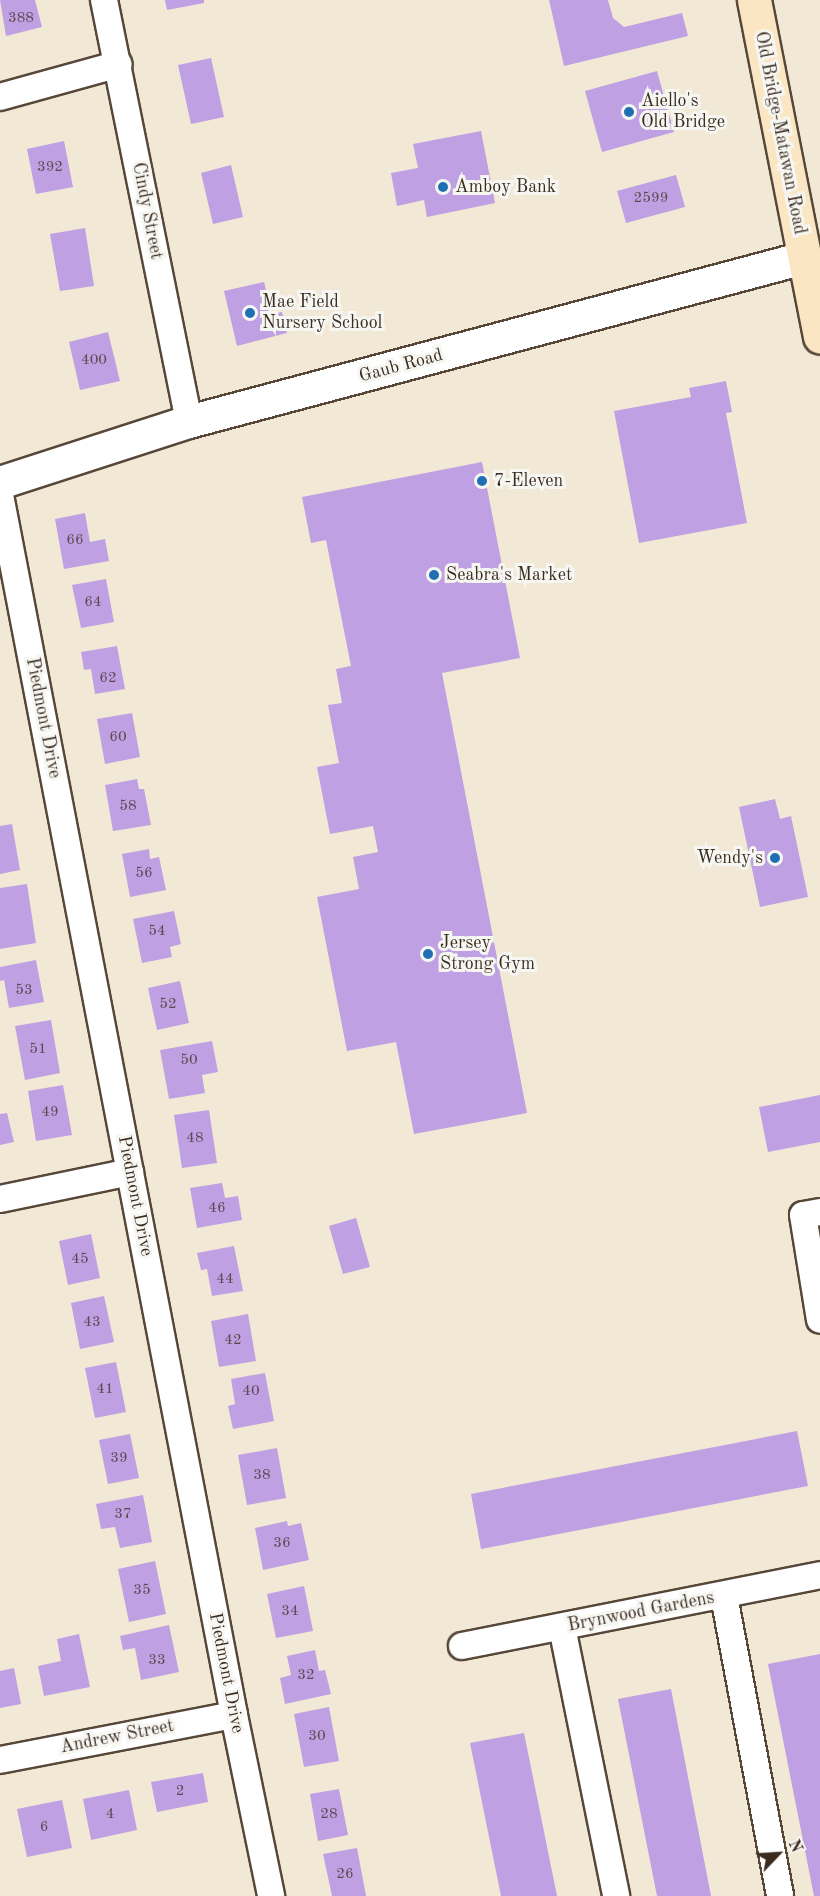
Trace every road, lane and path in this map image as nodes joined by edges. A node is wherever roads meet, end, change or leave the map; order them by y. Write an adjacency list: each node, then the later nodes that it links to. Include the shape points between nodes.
1 (104, 0): 3 (street, Cindy Street)
2 (754, 0): 5 (main road, Old Bridge-Matawan Road)
3 (119, 64): 4 (street); 7 (street, Cindy Street)
4 (0, 97)
5 (804, 258): 6 (main road, Old Bridge-Matawan Road); 7 (street, Gaub Road)
6 (820, 337)
7 (189, 423): 8 (street, Gaub Road)
8 (0, 483)
9 (0, 495): 10 (street, Piedmont Drive)
10 (130, 1172): 11 (street); 18 (street, Piedmont Drive)
11 (0, 1199)
12 (820, 1212): 13 (street, via 803,1215)
13 (820, 1320)
14 (820, 1575): 15 (street, Brynwood Gardens)
15 (724, 1596): 16 (street, Brynwood Gardens); 22 (street)
16 (562, 1627): 17 (street, Brynwood Gardens); 21 (street)
17 (462, 1646)
18 (234, 1715): 19 (street, Andrew Street); 20 (street, Piedmont Drive)
19 (0, 1760)
20 (272, 1896)
21 (616, 1896)
22 (780, 1896)

